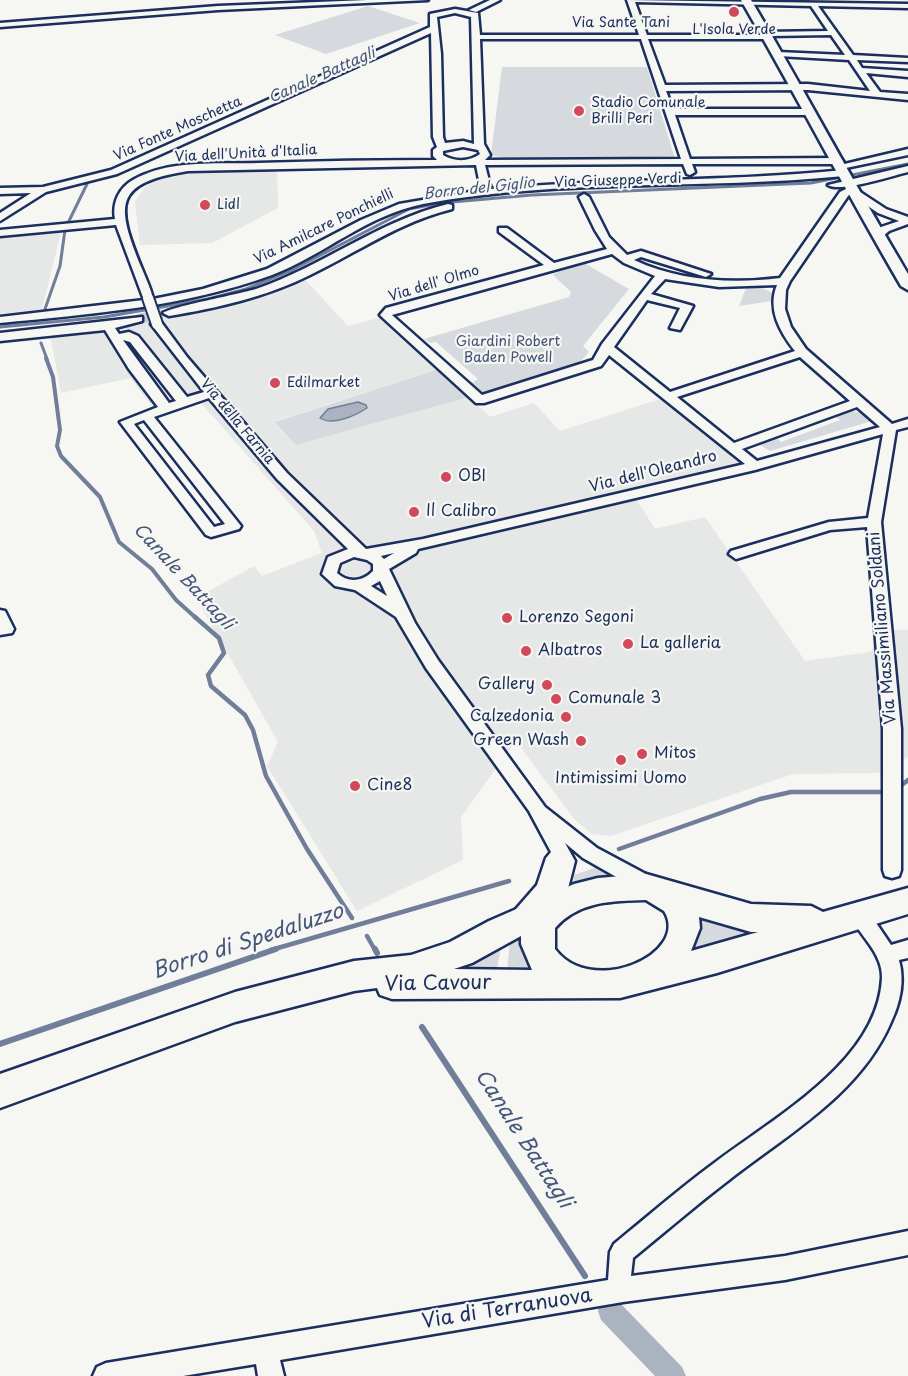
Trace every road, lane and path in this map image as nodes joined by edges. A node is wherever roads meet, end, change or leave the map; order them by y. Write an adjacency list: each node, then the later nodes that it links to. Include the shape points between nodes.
1 (223, 0): 11 (street)
2 (424, 0): 6 (street)
3 (496, 0): 12 (street)
4 (631, 0): 7 (street); 19 (street)
5 (335, 2): 6 (street); 11 (street)
6 (404, 2): 13 (street)
7 (747, 2): 9 (street); 17 (street)
8 (840, 2): 9 (street); 10 (street)
9 (813, 4): 16 (street)
10 (908, 6)
11 (218, 8): 14 (street)
12 (471, 10): 13 (street); 18 (street)
13 (435, 11): 15 (street)
14 (0, 25)
15 (433, 29): 31 (street); 42 (street, Via Fonte Moschetta, via 114,172)
16 (833, 33): 17 (street, Via Sante Tani); 21 (street)
17 (766, 35): 19 (street, Via Sante Tani); 20 (street)
18 (476, 37): 19 (street, Via Sante Tani); 32 (street, via 479,144)
19 (642, 37): 26 (street)
20 (778, 54): 21 (street); 25 (street)
21 (852, 56): 22 (street); 23 (street)
22 (908, 60)
23 (861, 70): 24 (street); 27 (street)
24 (908, 74)
25 (797, 87): 26 (street); 27 (street); 30 (street)
26 (660, 88): 29 (street)
27 (877, 94): 28 (street)
28 (908, 98)
29 (669, 112): 30 (street); 34 (street)
30 (811, 112): 41 (street)
31 (440, 150): 32 (street, via 463,144); 35 (street); 36 (street, via 442,159)
32 (483, 150): 36 (street, via 483,158); 38 (street)
33 (908, 152): 41 (street)
34 (687, 162): 38 (street); 40 (street); 41 (street)
35 (414, 163): 36 (street); 49 (street, Via dell'Unità d'Italia, via 226,166 162,172 133,185 122,195 118,208)
36 (463, 163): 37 (street)
37 (480, 163): 38 (street); 44 (street)
38 (504, 163)
39 (908, 169): 41 (street)
40 (694, 184): 41 (street, Via Amilcare Ponchielli, via 786,180); 44 (street, Via Amilcare Ponchielli)
41 (846, 184): 45 (street, Via Giuseppe Verdi); 46 (street); 48 (street); 59 (street)
42 (43, 190): 43 (street); 47 (street, Via Fonte Moschetta)
43 (0, 191)
44 (487, 193): 65 (street, Via Amilcare Ponchielli, via 400,206 302,258 213,290 136,305)
45 (584, 197): 54 (street); 63 (street, Via Giuseppe Verdi, via 428,211 409,217 282,284)
46 (892, 216): 48 (street); 50 (street)
47 (0, 218)
48 (868, 218): 50 (street); 53 (street)
49 (121, 221): 52 (street); 62 (street, Via dell'Unità d'Italia)
50 (906, 223): 53 (street)
51 (503, 230): 56 (street)
52 (0, 233)
53 (878, 236): 60 (street)
54 (614, 250): 55 (street); 56 (street, Via dell' Olmo)
55 (628, 258): 57 (street); 58 (street, via 641,254 707,274)
56 (552, 266): 69 (street, Via dell' Olmo, via 390,310 386,315 480,400 597,363)
57 (663, 274): 58 (street); 61 (street)
58 (704, 283): 59 (street)
59 (781, 286): 70 (street, via 779,316)
60 (908, 286)
61 (644, 296): 66 (street, via 687,306); 69 (street)
62 (148, 298): 71 (street, Via della Farnia, bridge, via 165,338)
63 (169, 313)
64 (138, 319): 67 (street)
65 (0, 320)
66 (676, 328)
67 (111, 332): 68 (street); 74 (street, via 134,339); 75 (street)
68 (0, 337)
69 (606, 347): 72 (street)
70 (802, 351): 72 (street); 73 (street)
71 (212, 393): 74 (street); 81 (street, Via della Farnia)
72 (669, 396): 79 (street)
73 (861, 401): 78 (street); 79 (street)
74 (184, 402): 75 (street)
75 (166, 408): 76 (street)
76 (146, 415): 76 (street, via 126,422 211,532 234,526)
77 (908, 423): 78 (street, Via dell'Oleandro)
78 (890, 429): 80 (street, Via dell'Oleandro); 82 (street, Via Massimiliano Soldani)
79 (733, 448): 80 (street)
80 (755, 466): 83 (street, Via dell'Oleandro)
81 (321, 517): 84 (street, Via della Farnia); 86 (street, Via della Farnia)
82 (874, 522): 85 (street, via 830,526); 92 (street, Via Massimiliano Soldani, via 892,729)
83 (423, 544): 84 (street, Via dell'Oleandro); 87 (street, Via dell'Oleandro)
84 (364, 553): 86 (street, via 345,553); 87 (street, Via della Farnia, via 377,559)
85 (736, 555)
86 (333, 560): 88 (street, Via della Farnia, via 328,569 332,578)
87 (381, 567): 88 (street, via 372,581); 89 (street, Via della Farnia)
88 (358, 585): 89 (street, Via della Farnia)
89 (403, 613): 90 (street, Via della Farnia, via 437,671)
90 (536, 806): 91 (street, Via della Farnia); 93 (street, Via della Farnia, via 590,853)
91 (556, 845): 95 (street, Via della Farnia, via 566,861); 97 (street, via 554,875 528,911)
92 (892, 870)
93 (665, 893): 95 (main road, Via Cavour, via 646,887 612,889); 96 (main road, Via Cavour, via 751,918 775,921); 100 (main road, Via Cavour, via 685,920 682,939 662,967)
94 (908, 901): 96 (main road, Via Cavour)
95 (555, 906): 97 (main road, Via Cavour); 101 (main road, Via Cavour, via 537,931 538,953 553,972 570,982)
96 (848, 917): 99 (street); 100 (main road, Via Cavour, via 758,947)
97 (500, 931): 102 (main road, Via Cavour, via 460,953 411,970 354,976)
98 (908, 950): 99 (street)
99 (886, 955): 105 (street, via 893,977 886,1010 863,1054 830,1091 733,1162 622,1252 619,1276)
100 (640, 979): 101 (main road, Via Cavour)
101 (589, 986): 102 (main road, Via Cavour, via 381,984)
102 (287, 993): 103 (main road, Via Cavour, via 235,1007)
103 (0, 1091)
104 (908, 1243): 105 (street, Via di Terranuova, via 785,1268)
105 (623, 1290): 106 (street, Via di Terranuova)
106 (265, 1349): 107 (street, Via di Terranuova); 108 (street)
107 (106, 1376)
108 (271, 1376)

